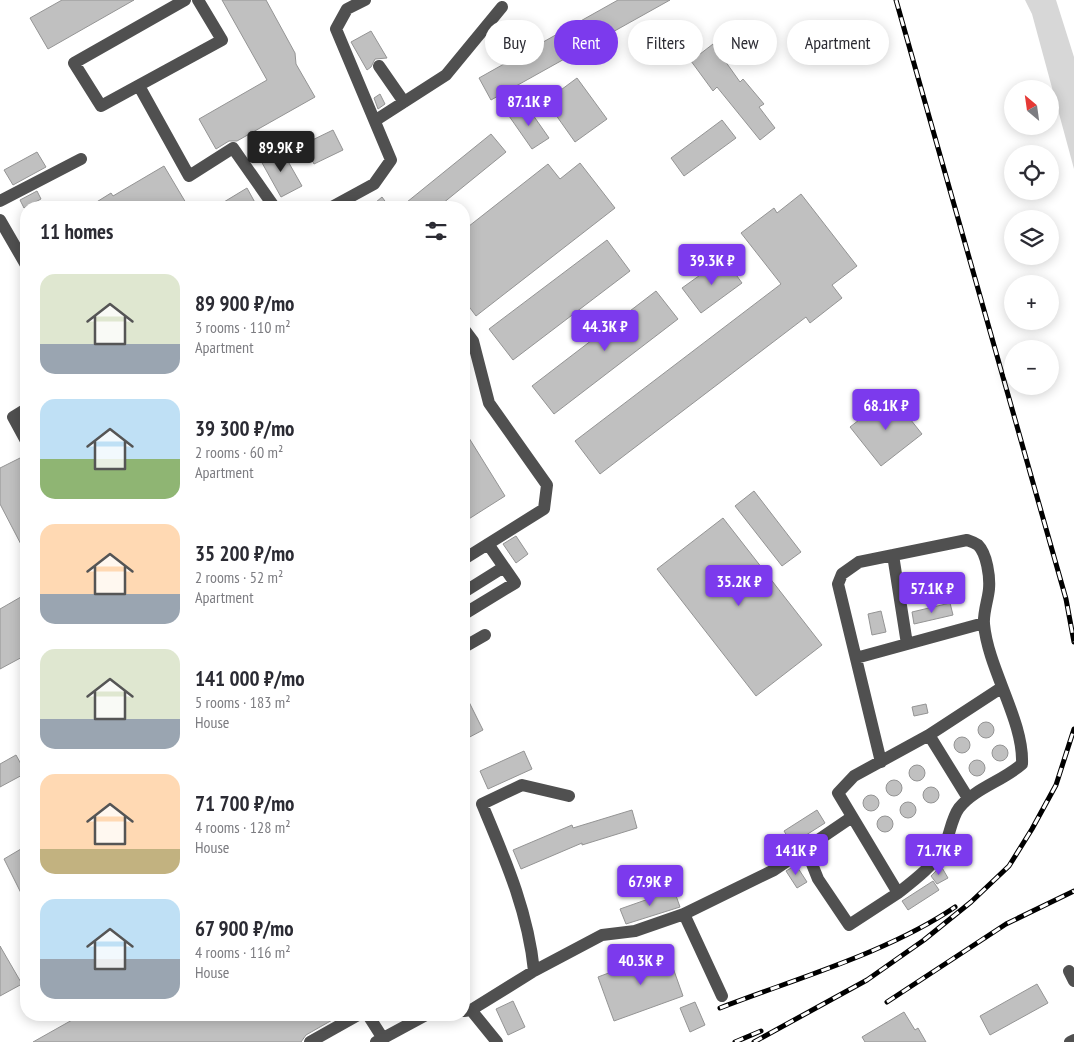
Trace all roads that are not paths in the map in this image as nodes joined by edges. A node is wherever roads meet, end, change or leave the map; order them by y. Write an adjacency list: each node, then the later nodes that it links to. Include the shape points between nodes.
1 (185, 0): 6 (street, via 74,63 101,106)
2 (198, 0): 6 (street, via 222,40)
3 (365, 0): 8 (street, via 347,9 336,29)
4 (502, 7): 7 (street, via 446,75)
5 (379, 66): 7 (street)
6 (139, 86): 11 (street, via 189,176 234,148)
7 (404, 102): 8 (street)
8 (376, 120): 12 (street, via 391,160 374,184)
9 (81, 159): 10 (street)
10 (0, 201)
11 (270, 201)
12 (343, 201)
13 (0, 220): 14 (street)
14 (20, 255)
15 (470, 338): 18 (street, via 489,403 547,485 544,509)
16 (20, 413): 17 (street, via 13,417)
17 (20, 430)
18 (488, 544): 19 (street); 21 (street)
19 (470, 555)
20 (893, 555): 24 (street, via 967,540 978,545 989,578); 27 (street); 28 (street, via 859,562 842,574 838,584)
21 (504, 567): 22 (street); 23 (street, via 515,583)
22 (470, 588)
23 (470, 610)
24 (984, 623): 27 (street); 29 (street)
25 (486, 635): 26 (street)
26 (470, 644)
27 (907, 644): 28 (street)
28 (856, 658): 31 (street)
29 (1001, 688): 30 (street); 33 (street, via 1022,751 1022,764 1010,775)
30 (929, 736): 31 (street); 33 (street)
31 (881, 762): 34 (street, via 854,776 838,793)
32 (569, 796): 38 (street, via 522,786 482,804 524,910)
33 (968, 798): 36 (street, via 957,810 944,849)
34 (852, 817): 35 (street); 36 (street)
35 (806, 849): 36 (street, via 818,879 849,925); 37 (street, via 774,870)
36 (898, 893)
37 (684, 914): 38 (street, via 635,931 602,935); 39 (street)
38 (534, 971): 40 (street)
39 (722, 996)
40 (470, 1009)
41 (470, 1012): 48 (street)
42 (347, 1021): 47 (street)
43 (371, 1021): 45 (street)
44 (415, 1021): 45 (street)
45 (379, 1040)
46 (1074, 1040): 49 (street)
47 (310, 1042)
48 (497, 1042)
49 (1070, 1042)

